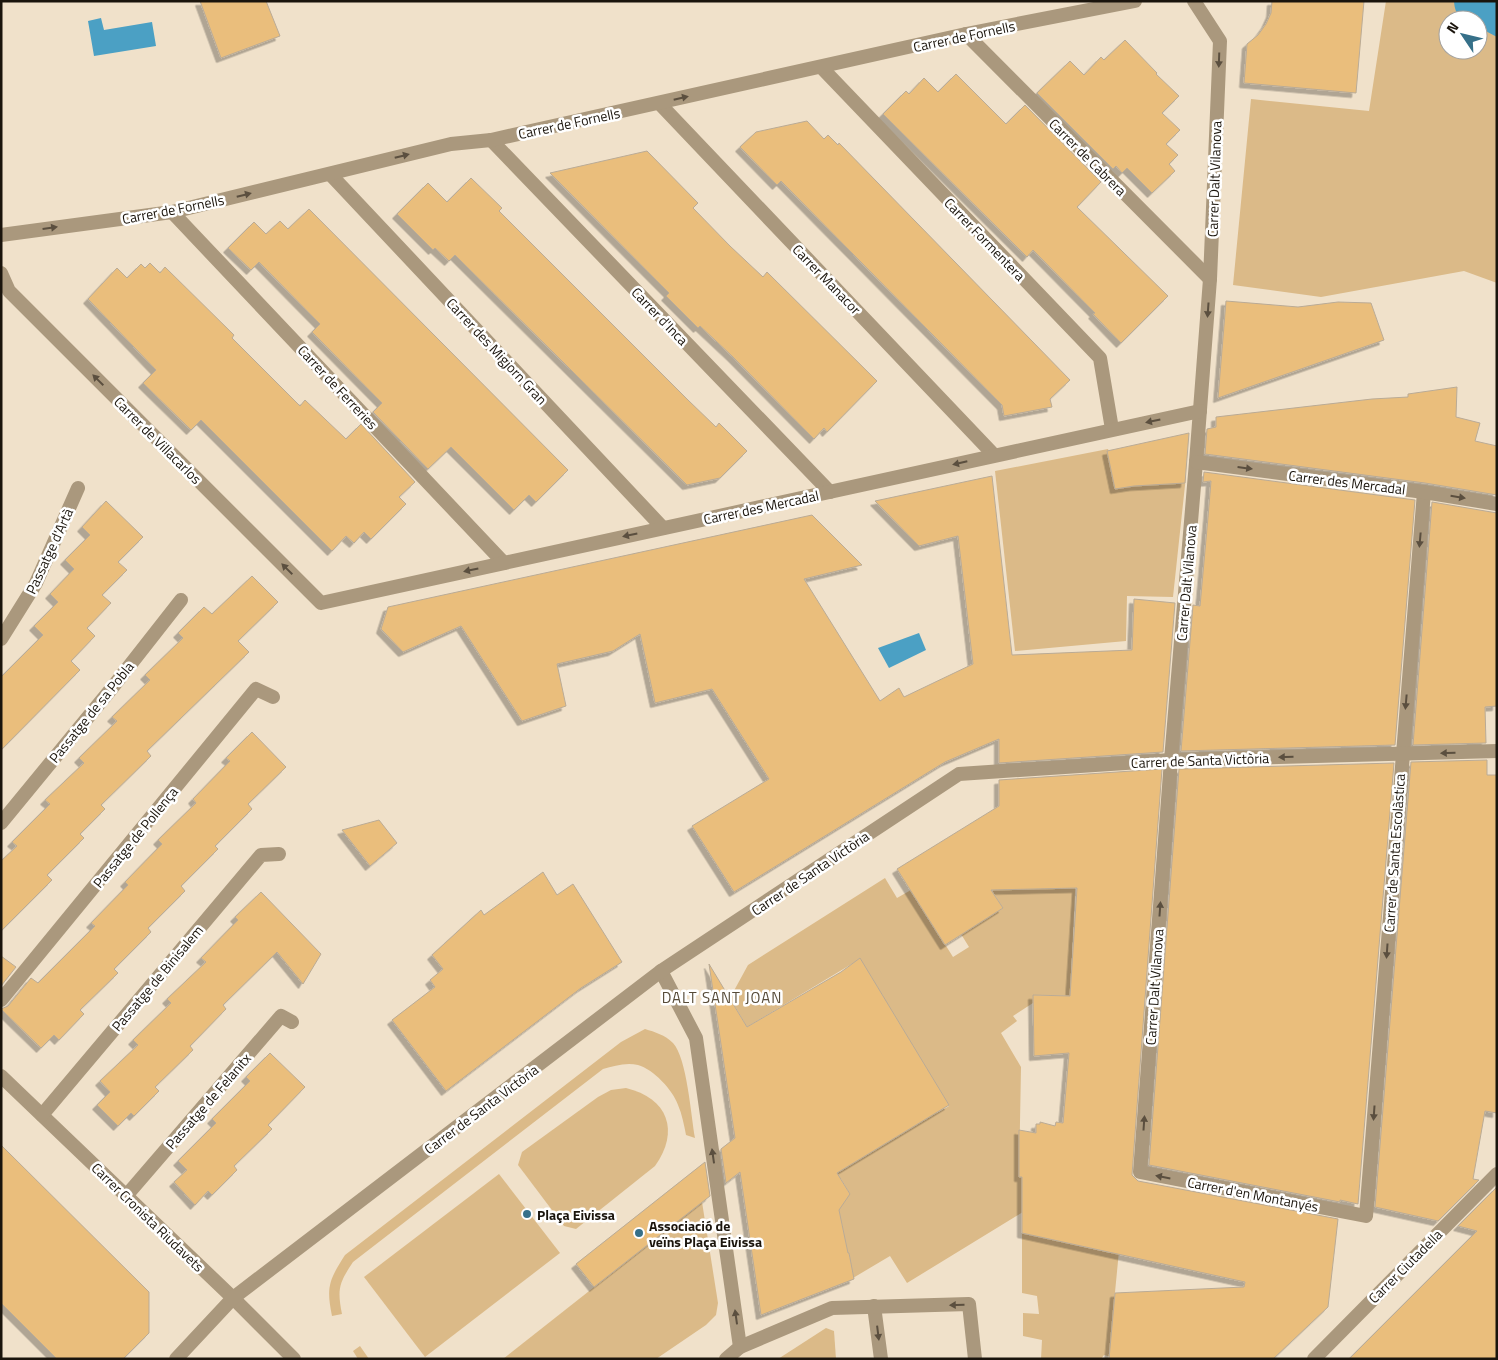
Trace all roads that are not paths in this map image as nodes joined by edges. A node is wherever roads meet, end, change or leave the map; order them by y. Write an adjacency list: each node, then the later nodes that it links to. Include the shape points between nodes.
1 (1135, 1): 3 (street, Carrer de Fornells)
2 (1194, 1): 11 (street, Carrer Dalt Vilanova, one-way to 11, via 1220,41)
3 (966, 34): 4 (street, Carrer de Fornells); 11 (street, Carrer de Cabrera)
4 (821, 67): 5 (street, Carrer de Fornells, one-way to 4); 13 (street, Carrer Formentera, via 1100,358)
5 (659, 103): 6 (street, Carrer de Fornells); 14 (street, Carrer Manacor)
6 (491, 140): 7 (street, Carrer de Fornells, one-way to 6, via 451,144); 17 (street, Carrer d'Inca)
7 (330, 174): 8 (street, Carrer de Fornells, one-way to 7); 20 (street, Carrer des Migjorn Gran)
8 (172, 212): 9 (street, Carrer de Fornells, one-way to 8); 21 (street, Carrer de Ferreries)
9 (1, 235)
10 (1, 273): 23 (street, Carrer de Villacarlos, one-way to 10, via 9,291)
11 (1210, 279): 12 (street, Carrer Dalt Vilanova, one-way to 12)
12 (1200, 411): 13 (street, Carrer des Mercadal, one-way to 13); 15 (street, Carrer Dalt Vilanova)
13 (1112, 429): 14 (street, Carrer des Mercadal)
14 (994, 455): 17 (street, Carrer des Mercadal, one-way to 17)
15 (1196, 462): 18 (street, Carrer des Mercadal, one-way to 18); 28 (street, Carrer Dalt Vilanova)
16 (78, 488): 24 (street, Passatge d'Artà, via 36,584)
17 (830, 492): 20 (street, Carrer des Mercadal)
18 (1424, 492): 19 (street, Carrer des Mercadal, one-way to 19); 27 (street, Carrer de Santa Escolàstica, one-way to 27)
19 (1497, 504)
20 (663, 528): 21 (street, Carrer des Mercadal, one-way to 21)
21 (504, 563): 23 (street, Carrer des Mercadal, one-way to 23)
22 (180, 600): 29 (street, Passatge de sa Pobla)
23 (321, 603)
24 (1, 639)
25 (273, 697): 32 (street, Passatge de Pollença, via 256,689)
26 (1497, 751): 27 (street, Carrer de Santa Victòria, one-way to 27)
27 (1402, 754): 28 (street, Carrer de Santa Victòria, one-way to 28); 39 (street, Carrer de Santa Escolàstica, one-way to 39)
28 (1171, 760): 31 (street, Carrer de Santa Victòria, via 959,774); 36 (street, Carrer Dalt Vilanova, one-way to 28)
29 (1, 823)
30 (279, 854): 35 (street, Passatge de Binisalem, via 261,855)
31 (662, 972): 40 (street, Carrer de Santa Victòria); 42 (street, one-way to 31, via 696,1038)
32 (1, 1000)
33 (292, 1022): 38 (street, Passatge de Felanitx, via 281,1016)
34 (1, 1076): 35 (street, Carrer Cronista Riudavets)
35 (42, 1115): 38 (street, Carrer Cronista Riudavets)
36 (1140, 1172): 39 (street, Carrer d'en Montanyés, one-way to 36)
37 (1497, 1174): 48 (street, Carrer Ciutadella)
38 (126, 1196): 40 (street, Carrer Cronista Riudavets)
39 (1366, 1216)
40 (233, 1298): 43 (street, Carrer de Santa Victòria); 44 (street, Carrer Cronista Riudavets)
41 (874, 1306): 42 (street, via 832,1308); 46 (street, one-way to 46); 47 (street, one-way to 41, via 969,1304)
42 (740, 1347): 45 (street)
43 (176, 1359)
44 (294, 1359)
45 (726, 1359)
46 (881, 1359)
47 (975, 1359)
48 (1314, 1359)

